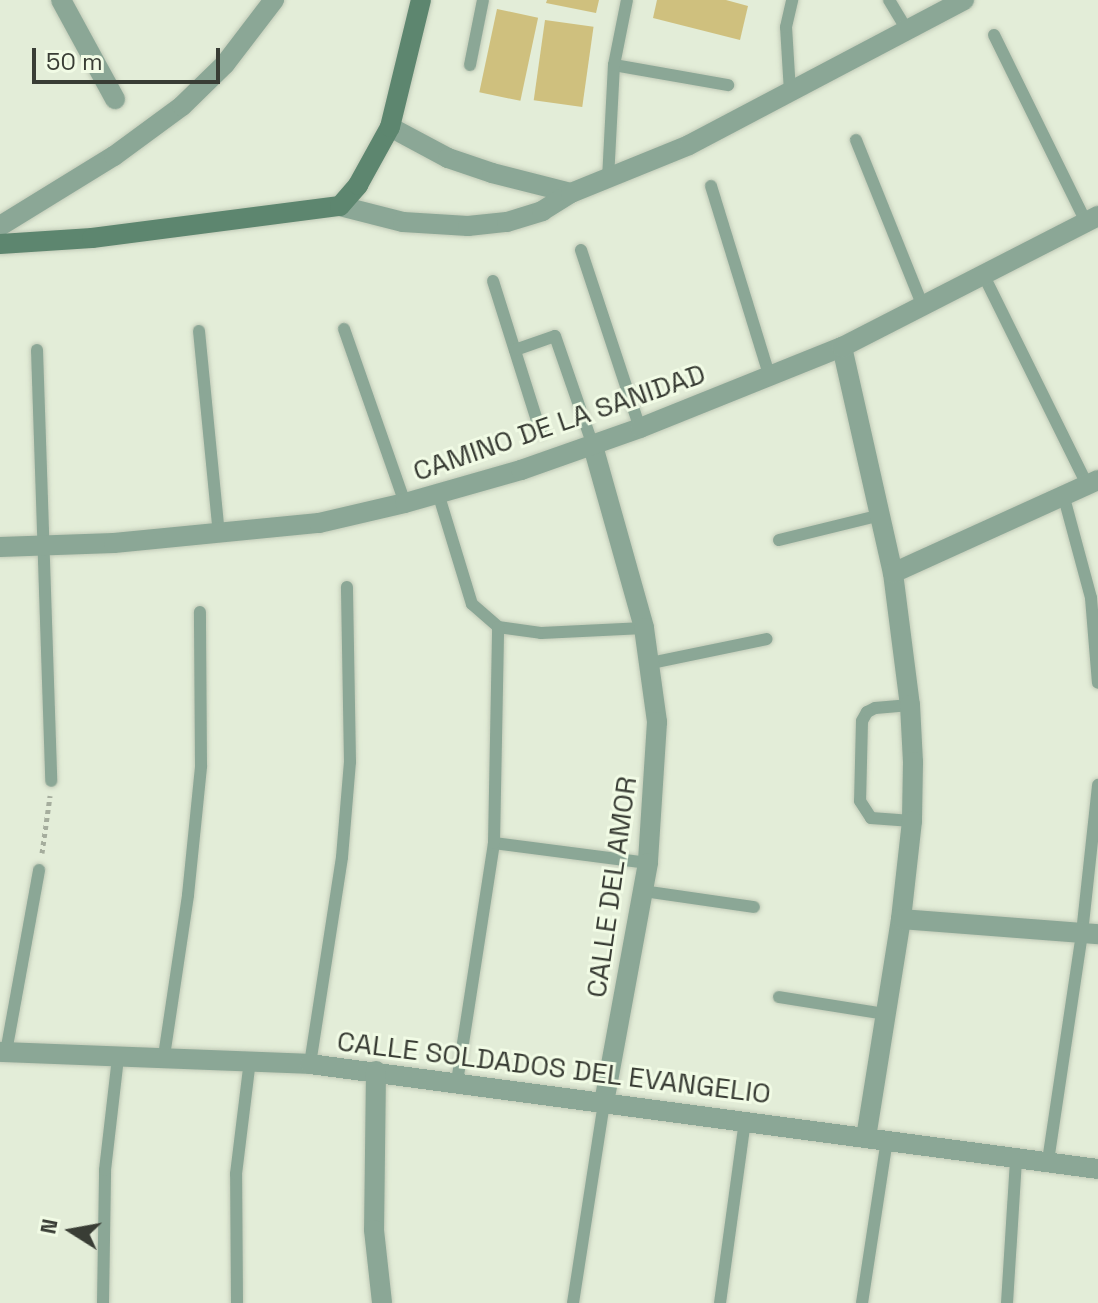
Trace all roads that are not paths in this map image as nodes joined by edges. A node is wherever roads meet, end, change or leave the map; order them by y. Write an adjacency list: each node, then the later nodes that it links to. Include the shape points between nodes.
1 (61, 0): 15 (street)
2 (274, 0): 23 (street, via 235,52 182,106 114,156)
3 (421, 0): 16 (street)
4 (483, 0): 11 (lane)
5 (627, 0): 12 (lane)
6 (792, 0): 14 (lane, via 786,27)
7 (889, 0): 9 (lane)
8 (964, 0): 9 (street)
9 (907, 30): 14 (street)
10 (994, 35): 22 (lane)
11 (470, 65)
12 (614, 65): 13 (lane); 18 (lane)
13 (728, 85)
14 (790, 92): 18 (street, via 689,145)
15 (115, 99)
16 (390, 127): 20 (street, via 463,163); 21 (street)
17 (856, 140): 28 (lane)
18 (608, 179): 20 (street)
19 (711, 186): 34 (lane)
20 (571, 193): 21 (street, via 542,211 468,226 403,222)
21 (340, 206): 24 (street, via 92,238)
22 (1092, 219): 26 (street, CAMINO DE LA SANIDAD)
23 (0, 226)
24 (0, 244)
25 (581, 250): 35 (lane)
26 (984, 276): 28 (street, CAMINO DE LA SANIDAD); 38 (lane)
27 (493, 281): 33 (lane)
28 (923, 307): 31 (street, CAMINO DE LA SANIDAD)
29 (344, 329): 41 (lane)
30 (199, 331): 43 (lane)
31 (842, 347): 34 (street, CAMINO DE LA SANIDAD); 42 (street)
32 (37, 350): 46 (lane)
33 (515, 350): 36 (lane); 37 (lane, via 555,336)
34 (770, 378): 35 (street, CAMINO DE LA SANIDAD)
35 (640, 428): 37 (street, CAMINO DE LA SANIDAD)
36 (541, 433)
37 (593, 446): 39 (street, CAMINO DE LA SANIDAD); 51 (street, CALLE DEL AMOR)
38 (1093, 482): 40 (street)
39 (438, 493): 41 (street, CAMINO DE LA SANIDAD); 50 (lane, via 472,604)
40 (1063, 494): 47 (street); 54 (lane, via 1091,598)
41 (405, 503): 43 (street, CAMINO DE LA SANIDAD, via 319,523)
42 (881, 515): 44 (lane); 47 (street)
43 (219, 534): 46 (street, CAMINO DE LA SANIDAD)
44 (779, 540)
45 (0, 547): 46 (street, CAMINO DE LA SANIDAD)
46 (45, 547): 56 (lane)
47 (893, 573): 55 (street)
48 (347, 587): 72 (lane, via 350,762 342,857)
49 (200, 612): 69 (lane, via 201,766)
50 (498, 627): 51 (lane, via 541,633); 59 (lane)
51 (644, 628): 53 (street, CALLE DEL AMOR)
52 (767, 639): 53 (lane)
53 (651, 663): 60 (street, CALLE DEL AMOR, via 657,722)
54 (1098, 683)
55 (910, 705): 58 (street); 58 (lane, via 875,708 862,721 860,801 871,818)
56 (51, 781)
57 (1098, 785): 65 (lane)
58 (912, 821): 64 (street)
59 (494, 843): 60 (lane); 74 (lane)
60 (648, 863): 62 (street, CALLE DEL AMOR)
61 (39, 870): 68 (lane)
62 (643, 891): 63 (lane); 75 (street, CALLE DEL AMOR)
63 (754, 907)
64 (901, 919): 65 (street); 67 (street)
65 (1090, 934): 80 (lane)
66 (779, 997): 67 (lane)
67 (885, 1014): 77 (street)
68 (3, 1052): 70 (street, CALLE SOLDADOS DEL EVANGELIO)
69 (164, 1056): 70 (street, CALLE SOLDADOS DEL EVANGELIO); 71 (street, CALLE SOLDADOS DEL EVANGELIO)
70 (118, 1057): 82 (lane, via 105,1170)
71 (250, 1060): 72 (street, CALLE SOLDADOS DEL EVANGELIO); 83 (lane, via 236,1174)
72 (310, 1064): 73 (street, CALLE SOLDADOS DEL EVANGELIO)
73 (376, 1071): 74 (street, CALLE SOLDADOS DEL EVANGELIO); 84 (street, via 374,1230)
74 (457, 1082): 75 (street, CALLE SOLDADOS DEL EVANGELIO)
75 (604, 1102): 76 (street, CALLE SOLDADOS DEL EVANGELIO); 85 (lane)
76 (745, 1121): 77 (street, CALLE SOLDADOS DEL EVANGELIO); 86 (lane)
77 (866, 1137): 78 (street, CALLE SOLDADOS DEL EVANGELIO)
78 (887, 1140): 79 (street, CALLE SOLDADOS DEL EVANGELIO); 87 (lane)
79 (1016, 1158): 80 (street, CALLE SOLDADOS DEL EVANGELIO); 88 (lane)
80 (1048, 1161): 81 (street, CALLE SOLDADOS DEL EVANGELIO)
81 (1098, 1169)
82 (103, 1303)
83 (237, 1303)
84 (382, 1303)
85 (573, 1303)
86 (720, 1303)
87 (862, 1303)
88 (1007, 1303)

